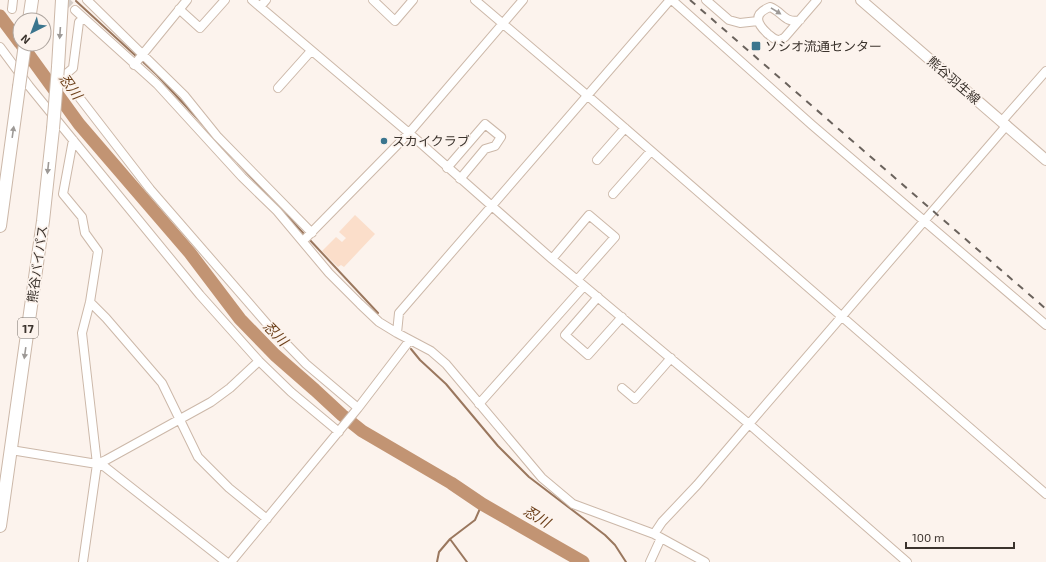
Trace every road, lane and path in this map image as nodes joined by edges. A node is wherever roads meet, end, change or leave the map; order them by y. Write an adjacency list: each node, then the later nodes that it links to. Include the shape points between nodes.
1 (13, 0): 18 (street)
2 (32, 0): 21 (highway)
3 (62, 0): 66 (highway, 熊谷バイパス / 17, one-way to 66, bridge, via 53,130 43,221)
4 (87, 0): 29 (street)
5 (187, 0): 19 (street)
6 (224, 0): 19 (street, via 200,28)
7 (252, 0): 17 (street)
8 (266, 0): 17 (street)
9 (373, 0): 10 (street, via 395,21)
10 (413, 0)
11 (475, 0): 25 (street)
12 (523, 0): 25 (street)
13 (671, 0): 32 (street); 44 (street)
14 (706, 0): 24 (street, via 729,20 740,23)
15 (817, 0): 23 (street)
16 (861, 0): 33 (main road, 熊谷羽生線)
17 (260, 7): 27 (street)
18 (12, 9)
19 (179, 9): 29 (street)
20 (75, 10): 22 (street)
21 (30, 12)
22 (84, 18): 29 (street); 62 (street, via 79,22 73,68 66,74 65,79 150,189 268,325 306,364)
23 (800, 20): 24 (street, one-way to 23, via 760,14 770,7 788,20); 24 (street, via 785,38 779,40 760,27)
24 (758, 21)
25 (502, 24): 32 (street); 35 (street)
26 (0, 47): 36 (street)
27 (311, 51): 31 (street); 35 (street)
28 (24, 52): 45 (highway, one-way to 28, bridge)
29 (139, 60): 46 (street, via 184,95 217,136); 47 (street, via 156,84)
30 (1046, 71): 33 (street)
31 (278, 88)
32 (588, 96): 34 (street); 43 (street)
33 (1005, 123): 39 (main road, 熊谷羽生線); 44 (street)
34 (625, 128): 37 (street); 38 (street)
35 (409, 133): 40 (street); 46 (street)
36 (73, 140): 52 (street, via 63,194 82,217 85,233 98,251); 59 (street, via 200,295)
37 (651, 151): 42 (street); 54 (street)
38 (597, 160)
39 (1046, 160)
40 (448, 168): 41 (street); 41 (street, via 485,124 501,137 495,146 485,149)
41 (460, 179): 43 (street)
42 (613, 194)
43 (491, 206): 48 (street); 56 (street, via 399,313)
44 (925, 221): 54 (street); 55 (street)
45 (0, 226)
46 (311, 233): 47 (street)
47 (303, 240): 56 (street, via 329,273 360,304 379,322)
48 (552, 258): 49 (street); 49 (street, via 588,215 615,237)
49 (577, 280): 50 (street)
50 (584, 286): 51 (street); 61 (street)
51 (598, 297): 53 (street); 53 (street, via 565,335 588,356)
52 (90, 302): 63 (street, via 162,383); 67 (street, via 82,333)
53 (622, 317): 58 (street)
54 (841, 317): 64 (street); 68 (street)
55 (1046, 325)
56 (397, 333): 57 (street)
57 (410, 340): 61 (street, via 431,350); 62 (street)
58 (671, 358): 60 (street, via 635,399); 64 (street)
59 (259, 361): 63 (street, via 230,388); 65 (street)
60 (622, 388)
61 (479, 404): 71 (street, via 542,478 572,504)
62 (358, 408): 65 (street)
63 (181, 419): 67 (street); 69 (street, via 198,457 229,488)
64 (750, 424): 71 (street, via 662,522); 77 (street)
65 (339, 432): 69 (street)
66 (6, 450): 67 (street); 70 (highway, 熊谷バイパス / 17)
67 (97, 464): 72 (street); 73 (street, via 105,467)
68 (1046, 494)
69 (267, 519): 74 (street)
70 (0, 526)
71 (658, 536): 75 (street); 76 (street)
72 (83, 562)
73 (226, 562)
74 (231, 562)
75 (650, 562)
76 (705, 562)
77 (907, 562)

